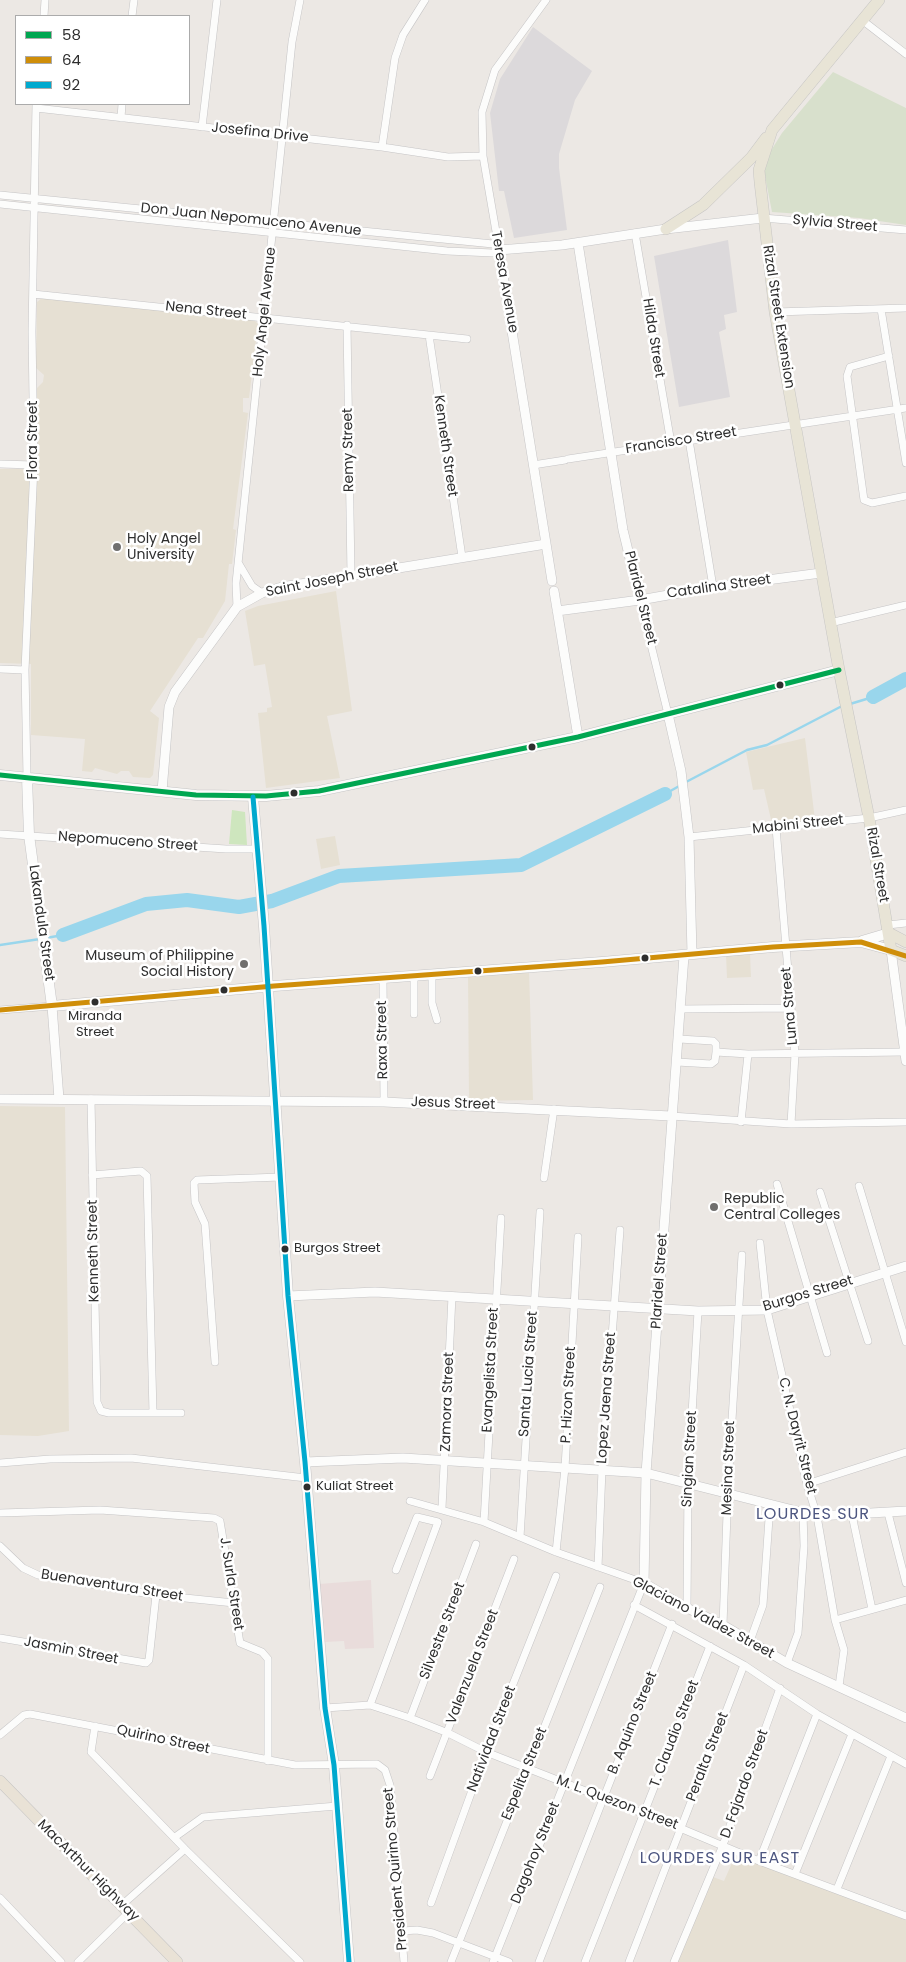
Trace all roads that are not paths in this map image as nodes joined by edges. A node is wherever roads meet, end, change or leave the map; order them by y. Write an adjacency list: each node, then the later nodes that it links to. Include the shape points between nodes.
1 (45, 0): 8 (street)
2 (134, 0): 9 (street)
3 (217, 0): 15 (street)
4 (300, 0): 17 (street, Holy Angel Avenue, via 292,42)
5 (425, 0): 18 (street, via 403,35 395,58)
6 (546, 0): 19 (street, Teresa Avenue, via 495,70 482,112)
7 (879, 0): 10 (main road, Rizal Street Extension)
8 (44, 15)
9 (132, 15)
10 (862, 20): 11 (street); 16 (main road, Rizal Street Extension)
11 (906, 54)
12 (122, 105): 14 (street)
13 (36, 106): 14 (street, Josefina Drive); 21 (street, Flora Street)
14 (121, 118): 15 (street, Josefina Drive)
15 (202, 127): 17 (street, Josefina Drive)
16 (772, 130): 25 (main road, Rizal Street Extension, via 759,170); 28 (main road, via 751,158 703,205)
17 (283, 136): 18 (street, Josefina Drive); 27 (street, Holy Angel Avenue)
18 (382, 147): 19 (street, Josefina Drive, via 448,156)
19 (484, 156): 35 (street, Teresa Avenue)
20 (0, 195): 21 (street, Don Juan Nepomuceno Avenue)
21 (33, 198): 23 (street, Flora Street); 24 (street, Don Juan Nepomuceno Avenue)
22 (0, 204): 23 (street, Don Juan Nepomuceno Avenue)
23 (34, 207): 26 (street, Don Juan Nepomuceno Avenue); 36 (street, Flora Street)
24 (158, 210): 26 (street); 27 (street, Don Juan Nepomuceno Avenue)
25 (763, 218): 28 (street, Don Juan Nepomuceno Avenue); 29 (street, Sylvia Street); 39 (main road, Rizal Street Extension)
26 (157, 220): 30 (street, Don Juan Nepomuceno Avenue)
27 (274, 222): 30 (street, Holy Angel Avenue); 32 (street, Don Juan Nepomuceno Avenue)
28 (666, 229): 31 (street, Don Juan Nepomuceno Avenue)
29 (906, 230)
30 (273, 233): 34 (street, Don Juan Nepomuceno Avenue); 40 (street, Holy Angel Avenue)
31 (635, 233): 33 (street, Don Juan Nepomuceno Avenue); 50 (street, Hilda Street)
32 (388, 234): 34 (street); 35 (street, Don Juan Nepomuceno Avenue, via 492,244)
33 (578, 243): 35 (street, Don Juan Nepomuceno Avenue); 51 (street, Plaridel Street)
34 (387, 245): 35 (street, Don Juan Nepomuceno Avenue, via 493,253)
35 (500, 249): 55 (street, Teresa Avenue)
36 (33, 294): 40 (street, Nena Street); 54 (street, Flora Street)
37 (906, 308): 38 (street)
38 (882, 309): 39 (street); 44 (street)
39 (775, 312): 48 (main road, Rizal Street Extension)
40 (264, 316): 41 (street, Nena Street); 59 (street, Holy Angel Avenue)
41 (347, 325): 42 (street, Nena Street); 61 (street, Remy Street)
42 (429, 335): 43 (street, Nena Street); 58 (street, Kenneth Street)
43 (467, 339)
44 (889, 356): 46 (street); 47 (street, via 847,370)
45 (906, 408): 46 (street, Francisco Street)
46 (897, 410): 47 (street, Francisco Street); 52 (street)
47 (853, 415): 48 (street, Francisco Street); 56 (street, via 862,496 866,502)
48 (794, 424): 49 (street, Francisco Street); 60 (main road, Rizal Street Extension)
49 (689, 440): 50 (street, Francisco Street); 62 (street)
50 (670, 443): 51 (street, Francisco Street)
51 (610, 452): 55 (street, Francisco Street); 64 (street, Plaridel Street, via 623,530)
52 (906, 463)
53 (0, 464): 54 (street)
54 (34, 465): 70 (street, Flora Street)
55 (533, 465): 57 (street, Teresa Avenue)
56 (906, 496)
57 (546, 544): 58 (street, Saint Joseph Street); 67 (street, Teresa Avenue)
58 (462, 557): 61 (street, Saint Joseph Street)
59 (239, 564): 63 (street, via 252,586); 66 (street, Holy Angel Avenue)
60 (821, 573): 62 (street, Catalina Street); 68 (main road, Rizal Street Extension)
61 (351, 575): 63 (street, Saint Joseph Street)
62 (713, 587): 64 (street, Catalina Street)
63 (262, 592): 66 (street, Saint Joseph Street)
64 (640, 600): 67 (street, Catalina Street); 72 (street, Plaridel Street)
65 (906, 605): 68 (street)
66 (237, 607): 76 (street, Saint Joseph Street, via 175,692 169,707)
67 (557, 611): 73 (street, Teresa Avenue)
68 (830, 623): 71 (main road, Rizal Street Extension)
69 (0, 669): 70 (street)
70 (25, 670): 75 (street, Flora Street)
71 (839, 670): 72 (main road); 79 (main road, Rizal Street)
72 (668, 714): 73 (main road); 83 (street, Plaridel Street, via 681,771)
73 (578, 737): 77 (main road, via 319,792)
74 (0, 775): 75 (main road)
75 (27, 777): 76 (main road); 82 (main road, Lakandula Street)
76 (162, 791): 77 (main road)
77 (253, 797): 84 (main road)
78 (906, 810): 79 (street, Mabini Street)
79 (869, 818): 80 (street, Mabini Street); 86 (main road, Rizal Street)
80 (776, 828): 83 (street, Mabini Street); 89 (street, Luna Street)
81 (0, 834): 82 (street, Nepomuceno Street)
82 (29, 835): 84 (street, Nepomuceno Street); 97 (main road, Lakandula Street)
83 (689, 837): 91 (street, Plaridel Street)
84 (256, 849): 96 (main road)
85 (906, 922): 86 (street)
86 (889, 929): 87 (main road); 88 (main road); 90 (main road, Rizal Street)
87 (861, 942): 89 (main road); 90 (main road)
88 (906, 942)
89 (785, 947): 91 (main road); 98 (street, Luna Street)
90 (891, 950): 92 (main road); 107 (street, Rizal Street)
91 (688, 955): 93 (main road); 99 (street, Plaridel Street)
92 (906, 956)
93 (432, 975): 94 (main road); 102 (street, via 432,1003)
94 (414, 977): 95 (main road); 101 (street)
95 (383, 978): 96 (main road); 113 (street, Raxa Street)
96 (267, 986): 97 (main road); 112 (main road)
97 (52, 1006): 100 (street); 110 (street, Lakandula Street)
98 (791, 1008): 99 (street); 106 (street, Luna Street)
99 (680, 1009): 103 (street, Plaridel Street)
100 (0, 1010)
101 (414, 1014)
102 (437, 1020)
103 (679, 1039): 104 (street, via 713,1041); 108 (street, Plaridel Street)
104 (716, 1052): 105 (street); 108 (street, via 712,1064)
105 (748, 1054): 106 (street); 116 (street)
106 (794, 1054): 107 (street); 118 (street, Luna Street)
107 (906, 1057)
108 (677, 1062): 115 (street, Plaridel Street)
109 (0, 1099): 110 (street, Jesus Street)
110 (59, 1099): 111 (street, Jesus Street)
111 (91, 1099): 112 (street, Jesus Street); 119 (street, Kenneth Street)
112 (274, 1101): 113 (street, Jesus Street); 120 (main road)
113 (384, 1102): 114 (street, Jesus Street)
114 (554, 1109): 115 (street, Jesus Street); 121 (street)
115 (671, 1116): 116 (street, Jesus Street); 141 (street, Plaridel Street)
116 (741, 1122): 118 (street, Jesus Street)
117 (906, 1122): 118 (street, Jesus Street)
118 (790, 1124)
119 (92, 1175): 150 (street, Kenneth Street, via 97,1402 105,1412); 150 (street, via 140,1171 147,1176)
120 (281, 1177): 134 (main road); 148 (street, via 197,1180 194,1183 195,1202 205,1224)
121 (544, 1178)
122 (778, 1184): 136 (street)
123 (859, 1186): 132 (street)
124 (820, 1192): 133 (street)
125 (540, 1212): 138 (street, Santa Lucia Street)
126 (501, 1218): 137 (street, Evangelista Street)
127 (620, 1230): 140 (street, Lopez Jaena Street)
128 (578, 1237): 139 (street, P. Hizon Street)
129 (760, 1243): 143 (street, C. N. Dayrit Street)
130 (742, 1255): 142 (street, Mesina Street)
131 (906, 1266): 132 (street, Burgos Street)
132 (884, 1271): 133 (street, Burgos Street); 146 (street)
133 (850, 1282): 136 (street, Burgos Street); 145 (street)
134 (288, 1296): 135 (street, Burgos Street, via 375,1292); 154 (main road)
135 (452, 1296): 137 (street, Burgos Street); 152 (street, Zamora Street)
136 (809, 1296): 143 (street, Burgos Street); 147 (street)
137 (495, 1298): 138 (street, Burgos Street); 156 (street, Evangelista Street)
138 (534, 1301): 139 (street, Burgos Street); 157 (street, Santa Lucia Street)
139 (573, 1304): 140 (street, Burgos Street); 158 (street, P. Hizon Street)
140 (614, 1306): 141 (street, Burgos Street); 159 (street, Lopez Jaena Street)
141 (658, 1309): 144 (street, Burgos Street); 160 (street, Plaridel Street)
142 (737, 1310): 143 (street, Burgos Street); 144 (street, Burgos Street); 164 (street, Mesina Street)
143 (767, 1310): 163 (street, C. N. Dayrit Street)
144 (698, 1311): 162 (street, Singian Street)
145 (868, 1341)
146 (906, 1342)
147 (827, 1353)
148 (215, 1362)
149 (181, 1413): 150 (street)
150 (153, 1414)
151 (905, 1452): 153 (street); 163 (street)
152 (446, 1460): 154 (street, via 364,1458); 156 (street); 167 (street, Zamora Street)
153 (906, 1460)
154 (306, 1462): 161 (main road)
155 (0, 1463): 161 (street, via 131,1458)
156 (486, 1463): 157 (street); 174 (street, Evangelista Street)
157 (524, 1466): 158 (street); 175 (street, Santa Lucia Street)
158 (565, 1468): 159 (street); 178 (street, P. Hizon Street)
159 (602, 1470): 160 (street); 180 (street, Lopez Jaena Street)
160 (646, 1473): 162 (street); 184 (street, Plaridel Street)
161 (306, 1478): 203 (main road)
162 (688, 1482): 164 (street); 190 (street, Singian Street)
163 (807, 1484): 173 (street, C. N. Dayrit Street)
164 (729, 1492): 166 (street); 194 (street, Mesina Street)
165 (410, 1501): 167 (street, Glaciano Valdez Street)
166 (770, 1504): 168 (street); 196 (street, via 763,1604)
167 (442, 1508): 174 (street, Glaciano Valdez Street)
168 (803, 1512): 173 (street); 198 (street, via 798,1633)
169 (906, 1512): 171 (street)
170 (0, 1513): 188 (street, J. Surla Street, via 100,1510 217,1519 222,1526)
171 (888, 1513): 172 (street); 183 (street)
172 (852, 1515): 173 (street); 191 (street)
173 (817, 1516): 192 (street, C. N. Dayrit Street)
174 (484, 1522): 175 (street, Glaciano Valdez Street)
175 (520, 1537): 178 (street, Glaciano Valdez Street)
176 (476, 1544): 205 (street, Silvestre Street)
177 (0, 1546): 186 (street, Buenaventura Street, via 23,1568 38,1575)
178 (556, 1552): 180 (street, Glaciano Valdez Street)
179 (514, 1558): 208 (street, Valenzuela Street)
180 (598, 1567): 184 (street, Glaciano Valdez Street)
181 (396, 1570): 202 (street, via 417,1517 438,1522)
182 (556, 1576): 211 (street, Natividad Street)
183 (906, 1582)
184 (644, 1583): 189 (street, Plaridel Street); 190 (street, Glaciano Valdez Street)
185 (600, 1587): 216 (street, Espelita Street)
186 (156, 1595): 188 (street, Buenaventura Street); 195 (street, Jasmin Street, via 146,1664)
187 (906, 1600): 191 (street)
188 (234, 1603): 213 (street, J. Surla Street, via 240,1644 262,1652 268,1659)
189 (634, 1605): 193 (street); 219 (street, Dagohoy Street)
190 (687, 1608): 194 (street, Glaciano Valdez Street)
191 (872, 1609): 192 (street)
192 (835, 1620): 200 (street, C. N. Dayrit Street, via 844,1650)
193 (672, 1624): 197 (street); 220 (street, B. Aquino Street)
194 (723, 1625): 196 (street, Glaciano Valdez Street)
195 (0, 1638)
196 (750, 1641): 198 (street, Glaciano Valdez Street)
197 (710, 1646): 199 (street); 222 (street, T. Claudio Street)
198 (787, 1664): 200 (street, Glaciano Valdez Street)
199 (744, 1665): 201 (street); 223 (street, Peralta Street)
200 (839, 1686): 206 (street, Glaciano Valdez Street)
201 (780, 1688): 204 (street); 225 (street, D. Fajardo Street)
202 (370, 1705): 203 (street, M. L. Quezon Street); 205 (street, M. L. Quezon Street)
203 (325, 1708): 215 (main road)
204 (817, 1714): 209 (street); 227 (street)
205 (410, 1718): 208 (street, M. L. Quezon Street)
206 (906, 1718)
207 (95, 1726): 210 (street, Quirino Street, via 30,1714 24,1715); 213 (street, Quirino Street); 224 (street, via 92,1752)
208 (448, 1733): 211 (street, M. L. Quezon Street); 217 (street, Valenzuela Street)
209 (852, 1734): 212 (street); 228 (street)
210 (0, 1735)
211 (486, 1752): 216 (street, M. L. Quezon Street); 231 (street, Natividad Street)
212 (891, 1756): 214 (street); 229 (street)
213 (268, 1761): 215 (street, Quirino Street)
214 (906, 1764)
215 (334, 1765): 221 (main road); 234 (street, President Quirino Street, via 377,1764 385,1770 390,1785)
216 (527, 1768): 219 (street, M. L. Quezon Street); 235 (street, Espelita Street)
217 (430, 1776)
218 (0, 1781): 232 (highway, MacArthur Highway)
219 (564, 1783): 220 (street, M. L. Quezon Street); 236 (street, Dagohoy Street)
220 (603, 1798): 222 (street, M. L. Quezon Street); 245 (street, B. Aquino Street)
221 (337, 1806): 224 (street, via 203,1817); 241 (main road)
222 (644, 1815): 223 (street, M. L. Quezon Street); 246 (street, T. Claudio Street)
223 (680, 1828): 225 (street, M. L. Quezon Street); 247 (street, Peralta Street)
224 (175, 1837): 226 (street)
225 (722, 1845): 227 (street, M. L. Quezon Street); 248 (street, D. Fajardo Street)
226 (185, 1849): 232 (street); 240 (street)
227 (759, 1861): 228 (street, M. L. Quezon Street)
228 (795, 1874): 229 (street, M. L. Quezon Street)
229 (837, 1890): 233 (street, M. L. Quezon Street)
230 (0, 1898): 237 (street)
231 (431, 1903)
232 (126, 1908): 238 (street); 239 (highway, MacArthur Highway)
233 (906, 1916)
234 (402, 1931): 235 (street, via 424,1931); 242 (street, President Quirino Street)
235 (458, 1942): 236 (street); 243 (street, Espelita Street)
236 (494, 1959): 244 (street)
237 (61, 1962)
238 (78, 1962)
239 (177, 1962)
240 (300, 1962)
241 (349, 1962)
242 (404, 1962)
243 (450, 1962)
244 (509, 1962)
245 (539, 1962)
246 (585, 1962)
247 (629, 1962)
248 (674, 1962)

